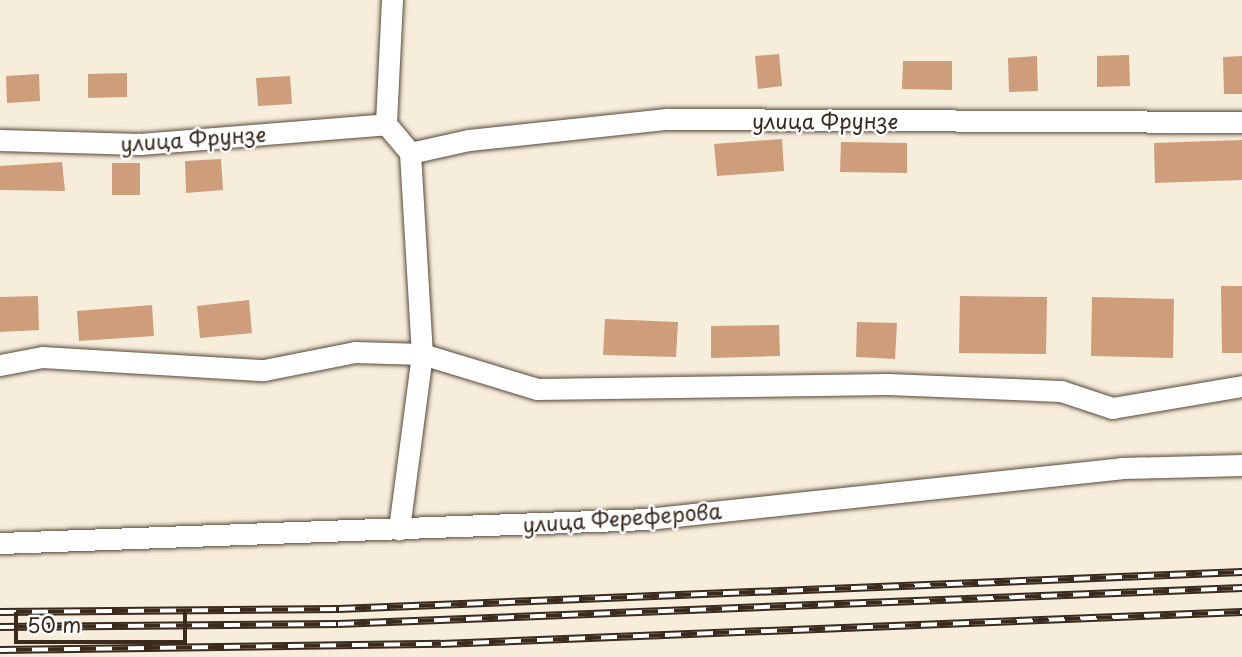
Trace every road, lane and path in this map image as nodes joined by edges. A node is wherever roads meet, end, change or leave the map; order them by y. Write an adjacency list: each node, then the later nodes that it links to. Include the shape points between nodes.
1 (391, 0): 3 (street)
2 (1242, 121): 5 (street, улица Фрунзе, via 667,119 468,140)
3 (386, 124): 4 (street, улица Фрунзе, via 140,145); 5 (street)
4 (0, 140)
5 (410, 153): 6 (street)
6 (422, 354): 7 (street, via 355,352 264,370 42,357); 8 (street, via 537,389 888,384 1062,391 1112,408); 10 (street)
7 (0, 365)
8 (1242, 386)
9 (1242, 465): 10 (street, улица Фереферова, via 1121,468 647,519)
10 (398, 529): 11 (street, улица Фереферова)
11 (0, 542)

